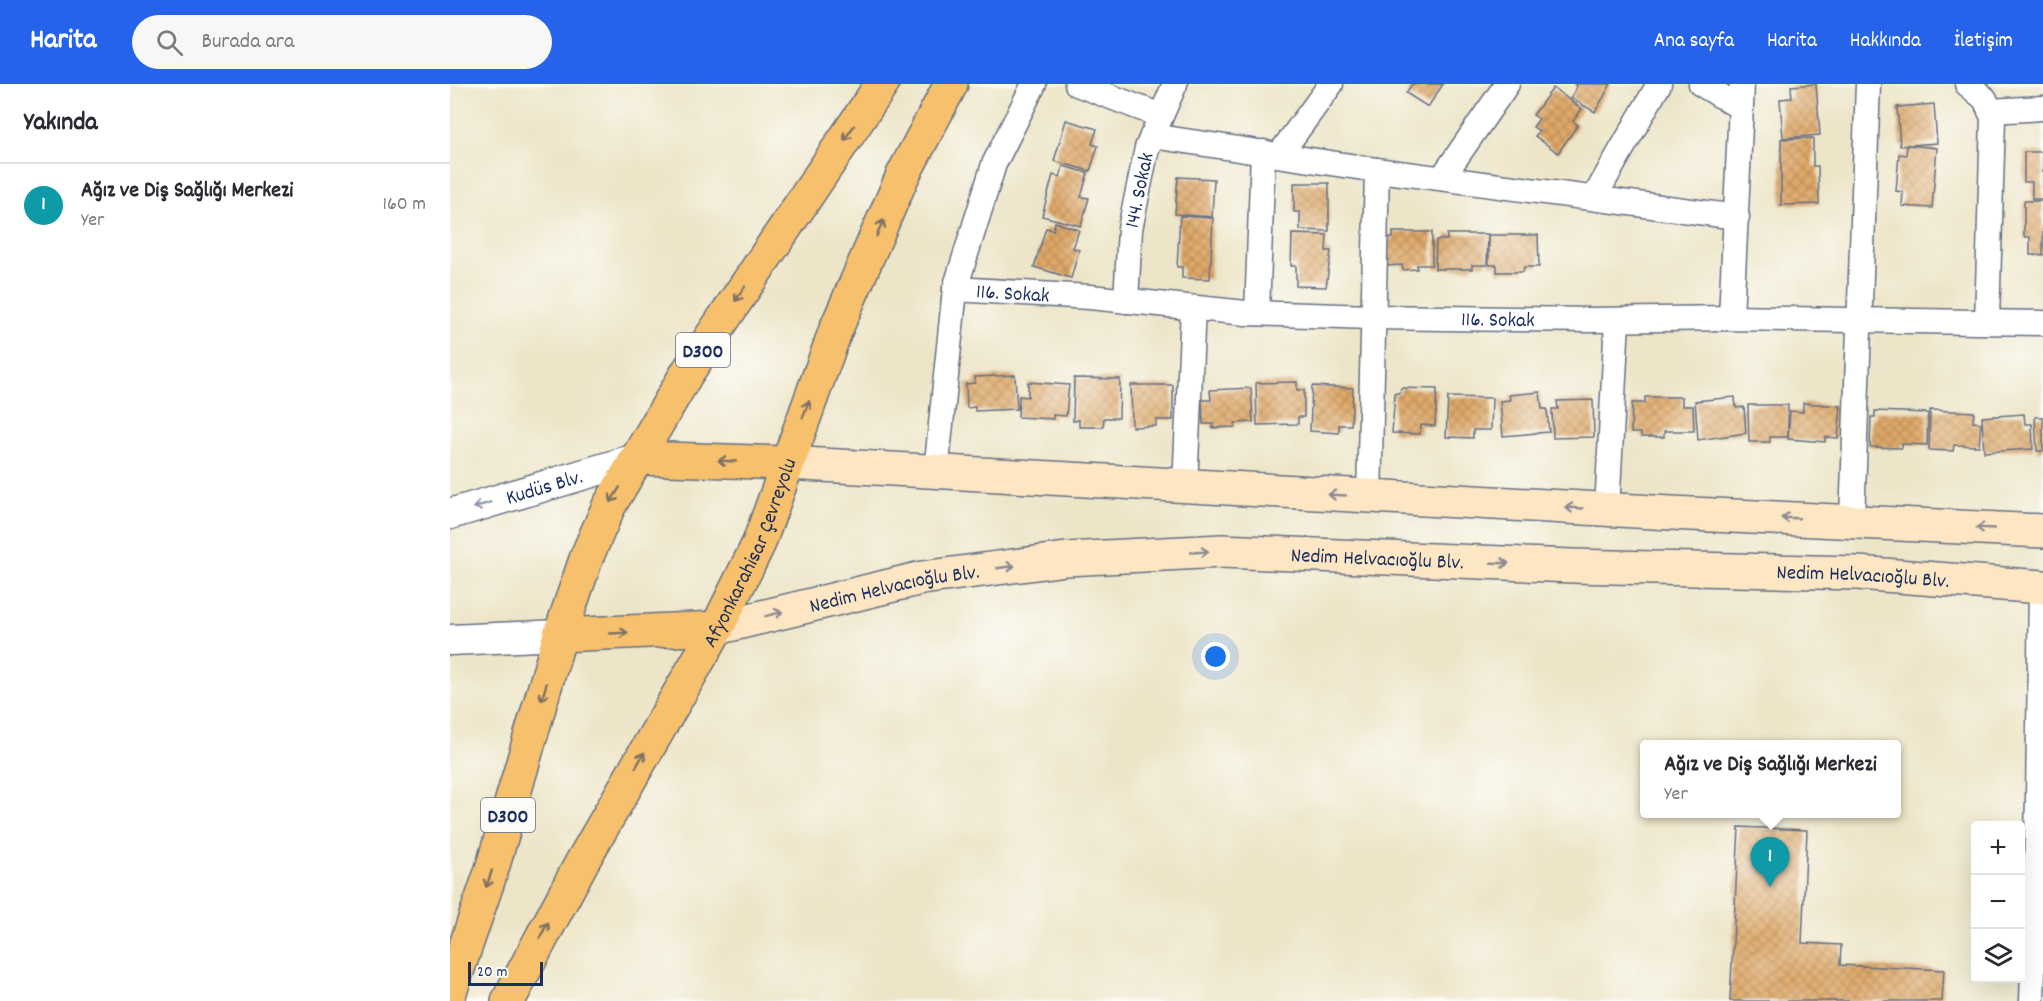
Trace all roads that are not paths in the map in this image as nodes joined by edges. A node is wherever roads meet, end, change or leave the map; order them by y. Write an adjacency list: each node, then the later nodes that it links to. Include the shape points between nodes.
1 (882, 84): 32 (highway, D300, one-way to 32, via 687,374)
2 (951, 84): 33 (highway, Afyonkarahisar Çevreyolu, one-way to 2, via 836,330 899,185)
3 (1034, 84): 22 (street, via 994,164)
4 (1077, 84): 16 (street)
5 (1175, 84): 16 (street, 144. Sokak)
6 (1331, 84): 17 (street)
7 (1507, 84): 19 (street)
8 (1659, 84): 20 (street)
9 (1701, 84): 13 (street)
10 (1742, 84): 13 (street)
11 (1868, 84): 29 (street)
12 (1967, 84): 15 (street, via 1985,99)
13 (1741, 108): 21 (street)
14 (2043, 108): 15 (street)
15 (1990, 111): 30 (street, via 1993,117)
16 (1156, 126): 17 (street); 23 (street, 144. Sokak, via 1147,148 1130,229)
17 (1272, 153): 18 (street); 25 (street)
18 (1377, 170): 19 (street); 26 (street)
19 (1442, 178): 20 (street)
20 (1594, 198): 21 (street)
21 (1737, 217): 27 (street)
22 (956, 289): 23 (street, 116. Sokak); 34 (street)
23 (1126, 301): 24 (street, 116. Sokak)
24 (1193, 308): 25 (street, 116. Sokak); 35 (street)
25 (1257, 313): 26 (street, 116. Sokak)
26 (1372, 317): 28 (street, 116. Sokak); 36 (street)
27 (1731, 318): 28 (street, 116. Sokak); 29 (street, 116. Sokak)
28 (1617, 320): 37 (street)
29 (1861, 320): 30 (street, 116. Sokak); 39 (street)
30 (1987, 322): 31 (street, 116. Sokak)
31 (2043, 323)
32 (639, 458): 33 (highway, one-way to 32); 38 (street, Kudüs Blv., one-way to 38); 43 (highway, D300, one-way to 43, via 609,506)
33 (786, 463): 34 (main road); 42 (highway, Afyonkarahisar Çevreyolu, via 759,543)
34 (936, 472): 35 (main road)
35 (1185, 486): 36 (main road, one-way to 35)
36 (1369, 497): 37 (main road, one-way to 36)
37 (1607, 510): 39 (main road, one-way to 37)
38 (450, 514)
39 (1852, 520): 40 (main road, one-way to 39)
40 (2043, 531)
41 (2042, 587): 42 (main road, Nedim Helvacıoğlu Blv., one-way to 41, via 922,578 1066,559 1222,551 1857,573); 47 (street)
42 (717, 628): 43 (highway, one-way to 42); 46 (highway, Afyonkarahisar Çevreyolu, one-way to 42, via 582,862)
43 (560, 635): 44 (street); 45 (highway, D300, one-way to 45, via 492,869)
44 (450, 640)
45 (450, 992)
46 (508, 1001)
47 (2032, 1001)

